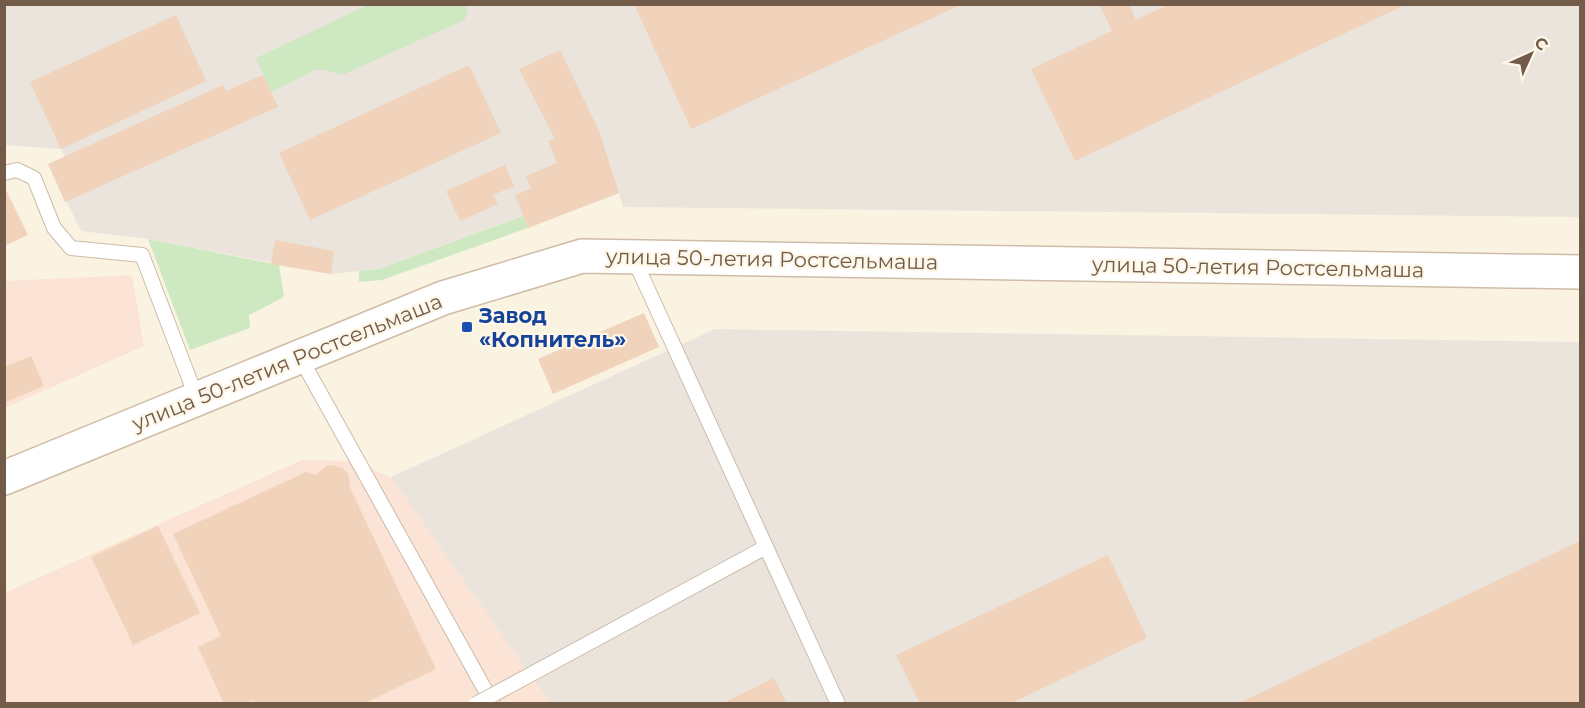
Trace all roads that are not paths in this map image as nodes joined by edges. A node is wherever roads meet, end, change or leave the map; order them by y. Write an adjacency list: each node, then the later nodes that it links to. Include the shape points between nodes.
1 (4, 173): 5 (lane, via 17,170 34,178 54,228 71,248 142,255)
2 (633, 257): 3 (main road, улица 50-летия Ростсельмаша); 4 (main road, улица 50-летия Ростсельмаша, via 582,256 443,298); 7 (lane)
3 (1581, 272)
4 (299, 357): 5 (main road, улица 50-летия Ростсельмаша); 9 (lane)
5 (197, 399): 6 (main road, улица 50-летия Ростсельмаша)
6 (4, 478)
7 (766, 548): 8 (lane, bridge); 10 (lane)
8 (476, 704)
9 (493, 704)
10 (838, 704)

